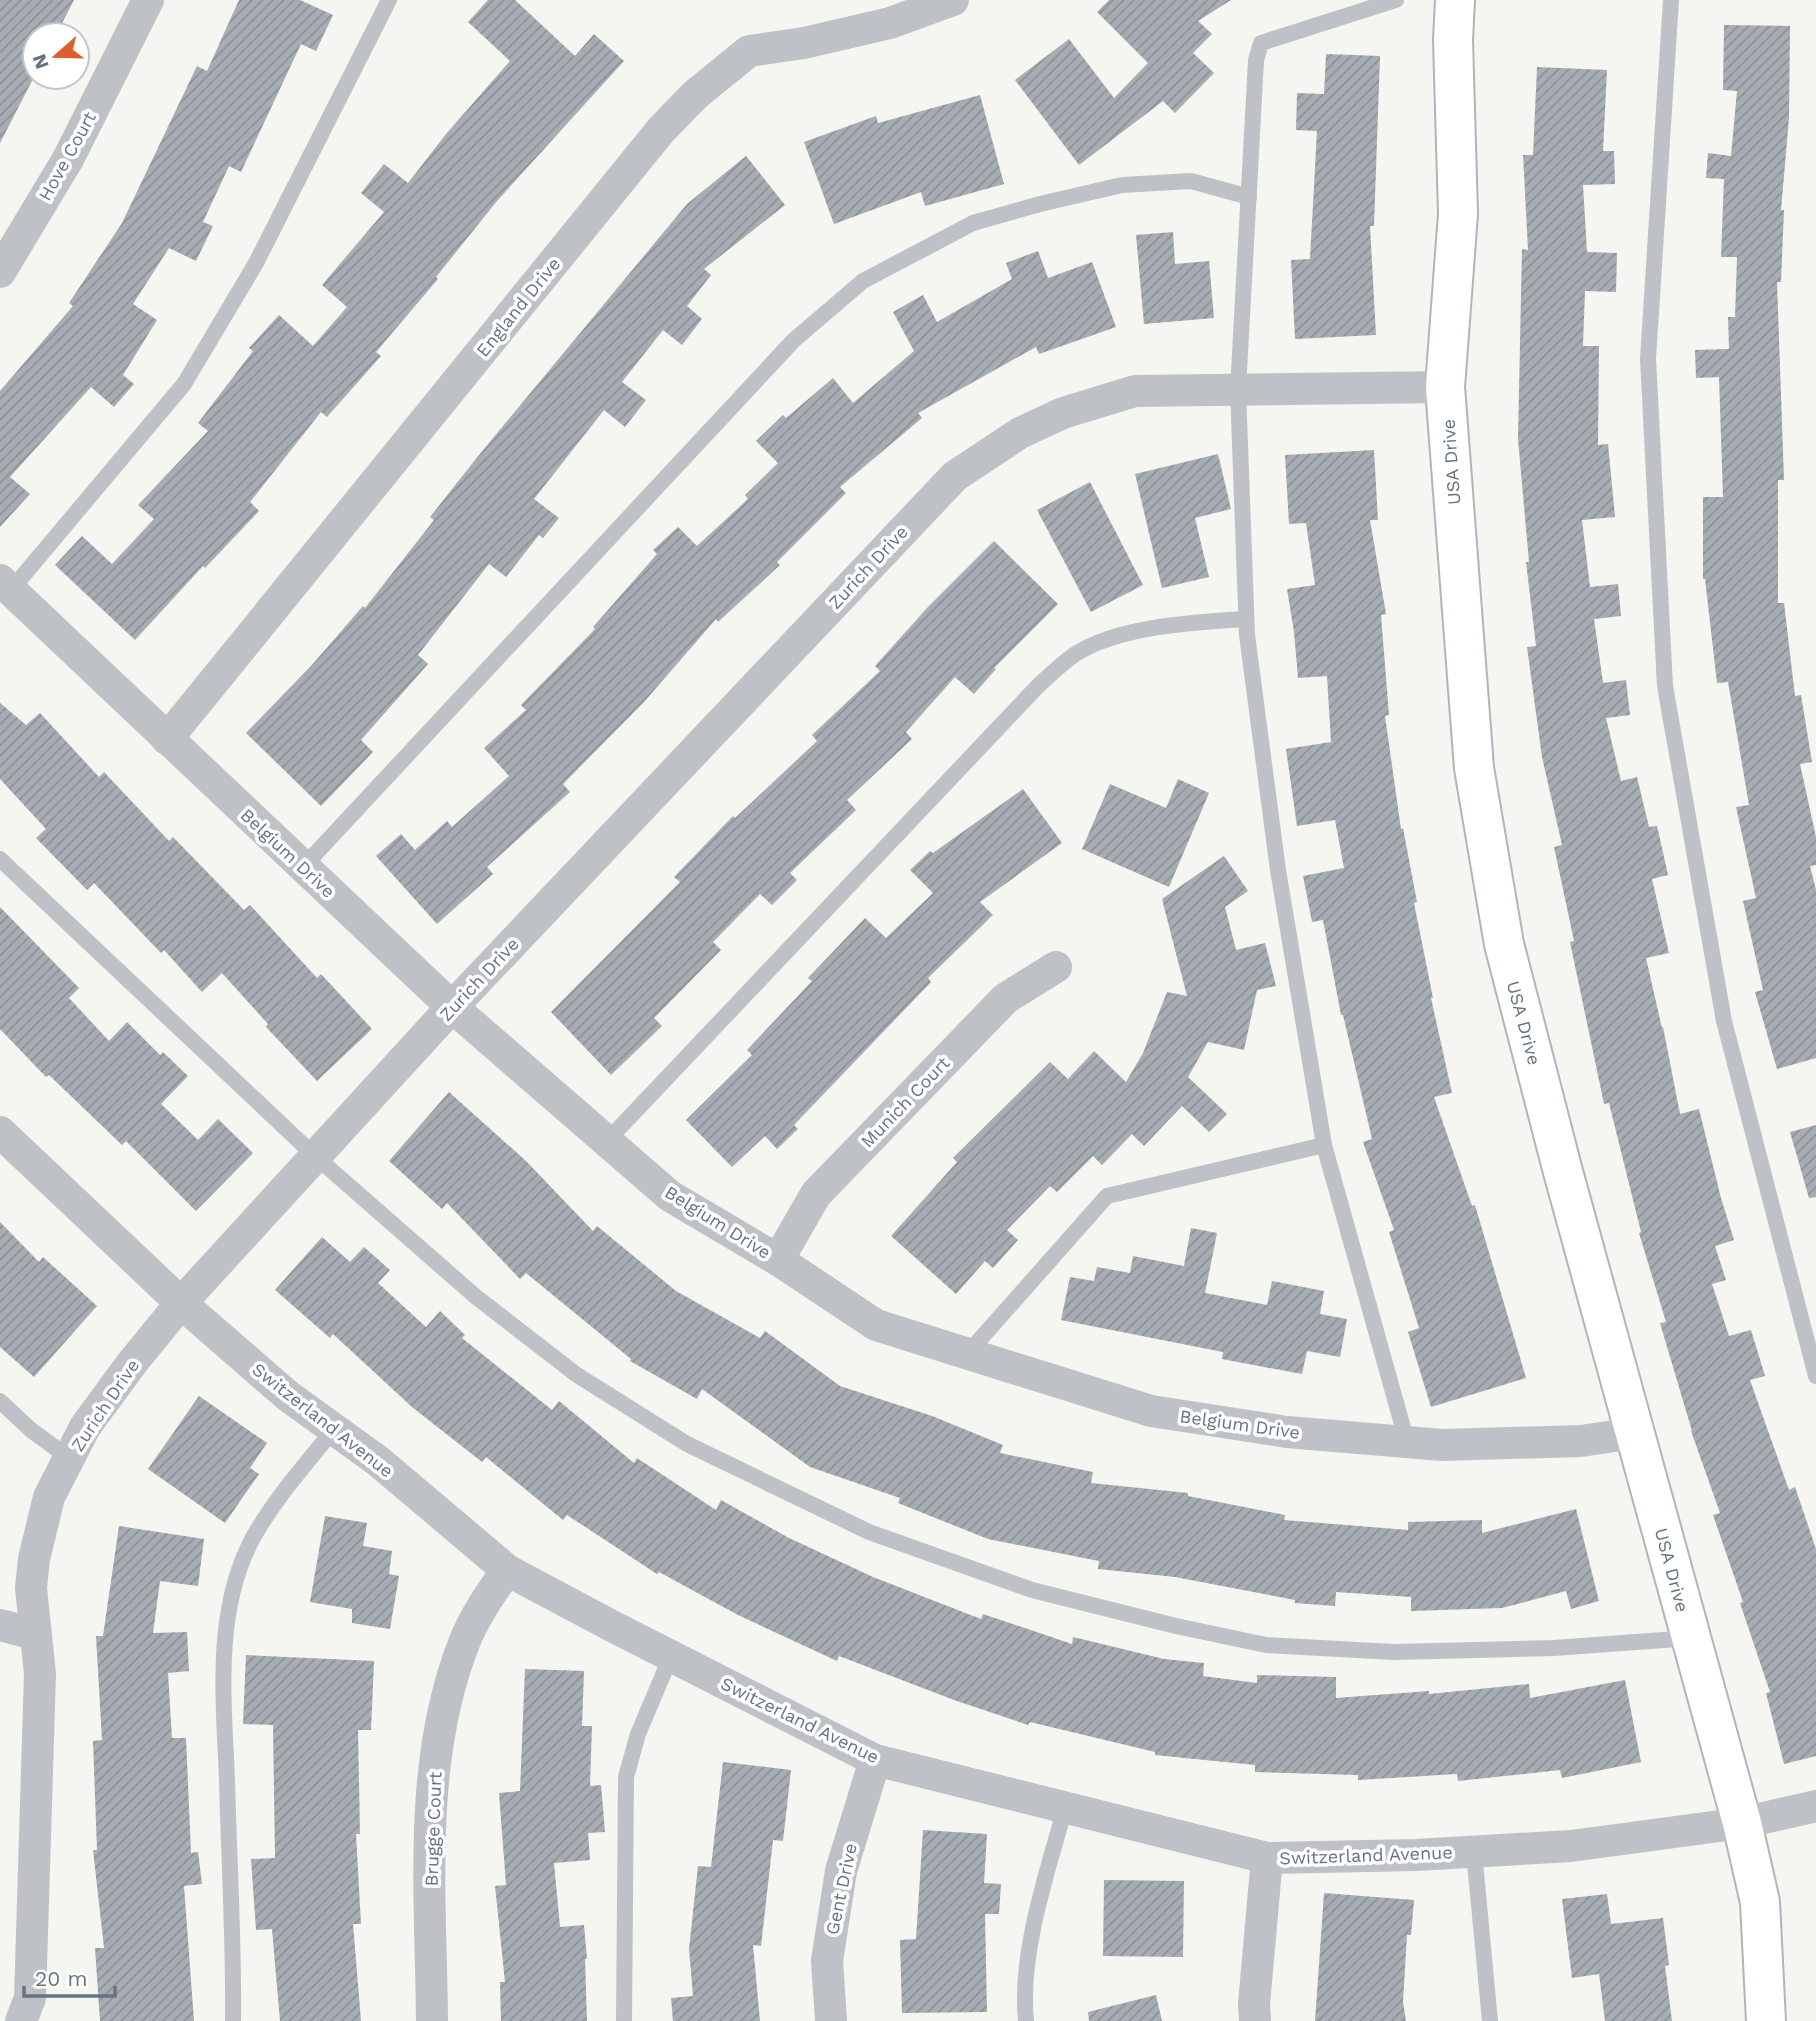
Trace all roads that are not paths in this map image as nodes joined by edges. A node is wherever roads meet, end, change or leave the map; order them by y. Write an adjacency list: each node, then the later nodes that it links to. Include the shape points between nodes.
1 (148, 0): 8 (street, Hove Court, via 68,159)
2 (389, 0): 11 (lane, via 256,263 184,384)
3 (953, 0): 13 (street, England Drive, via 890,23 749,51 695,95 652,141)
4 (1396, 0): 7 (lane, via 1261,43 1256,61)
5 (1455, 0): 9 (street, USA Drive, via 1458,214)
6 (1671, 0): 25 (lane, via 1648,359 1665,686 1724,1021)
7 (1249, 197): 10 (lane); 15 (lane, via 1191,181 1122,184 973,222 863,281 794,340)
8 (0, 272)
9 (1446, 387): 10 (street, Zurich Drive); 28 (street, USA Drive, via 1474,768 1504,944)
10 (1238, 390): 12 (lane); 17 (street, Zurich Drive, via 1135,391 1063,413 1020,433 955,476)
11 (5, 585): 13 (street, Belgium Drive)
12 (1246, 619): 19 (lane, via 1122,634 1075,654 1028,696); 20 (lane, via 1278,870)
13 (167, 739): 15 (street, Belgium Drive)
14 (0, 859): 21 (lane)
15 (303, 867): 17 (street, Belgium Drive)
16 (1056, 967): 22 (street, Munich Court, via 1006,998 816,1194)
17 (452, 1007): 19 (street, Belgium Drive); 21 (street, Zurich Drive)
18 (0, 1132): 23 (street, Switzerland Avenue)
19 (607, 1141): 22 (street, Belgium Drive, via 670,1196)
20 (1324, 1144): 24 (lane, via 1107,1196); 29 (lane)
21 (316, 1156): 23 (street, Zurich Drive); 34 (lane, via 475,1296 577,1375 687,1444 869,1532 1032,1590 1266,1645 1394,1652 1554,1648)
22 (778, 1260): 24 (street, Belgium Drive, via 876,1325)
23 (181, 1303): 27 (street, Switzerland Avenue, via 288,1396); 30 (street, Zurich Drive, via 85,1427)
24 (967, 1354): 29 (street, Belgium Drive, via 1151,1411 1287,1432)
25 (1816, 1376)
26 (0, 1401): 30 (lane)
27 (334, 1429): 31 (street, Switzerland Avenue, via 379,1461); 43 (lane, via 253,1537 229,1616 223,1704)
28 (1635, 1433): 29 (street, Belgium Drive, via 1581,1441); 34 (street, USA Drive)
29 (1407, 1442)
30 (69, 1458): 33 (street, Zurich Drive, via 49,1497 34,1559)
31 (507, 1570): 35 (street, Switzerland Avenue); 44 (street, Brugge Court, via 464,1642 440,1721 430,1796)
32 (0, 1625): 33 (street)
33 (34, 1634): 42 (street, Zurich Drive, via 40,1674 30,1998)
34 (1691, 1638): 39 (street, USA Drive)
35 (671, 1656): 36 (street, Switzerland Avenue); 45 (lane, via 638,1734 626,1777)
36 (875, 1760): 38 (street, Switzerland Avenue); 46 (street, Gent Drive, via 841,1871 827,1961)
37 (1816, 1806): 39 (street, Switzerland Avenue)
38 (1065, 1808): 41 (street, Switzerland Avenue); 47 (lane, via 1040,1898 1028,1967)
39 (1742, 1823): 40 (street, Switzerland Avenue, via 1571,1846); 50 (street, USA Drive, via 1760,1902)
40 (1474, 1852): 41 (street, Switzerland Avenue); 49 (lane)
41 (1267, 1858): 48 (street)
42 (21, 2021)
43 (233, 2021)
44 (432, 2021)
45 (624, 2021)
46 (831, 2021)
47 (1026, 2021)
48 (1255, 2021)
49 (1490, 2021)
50 (1766, 2021)

